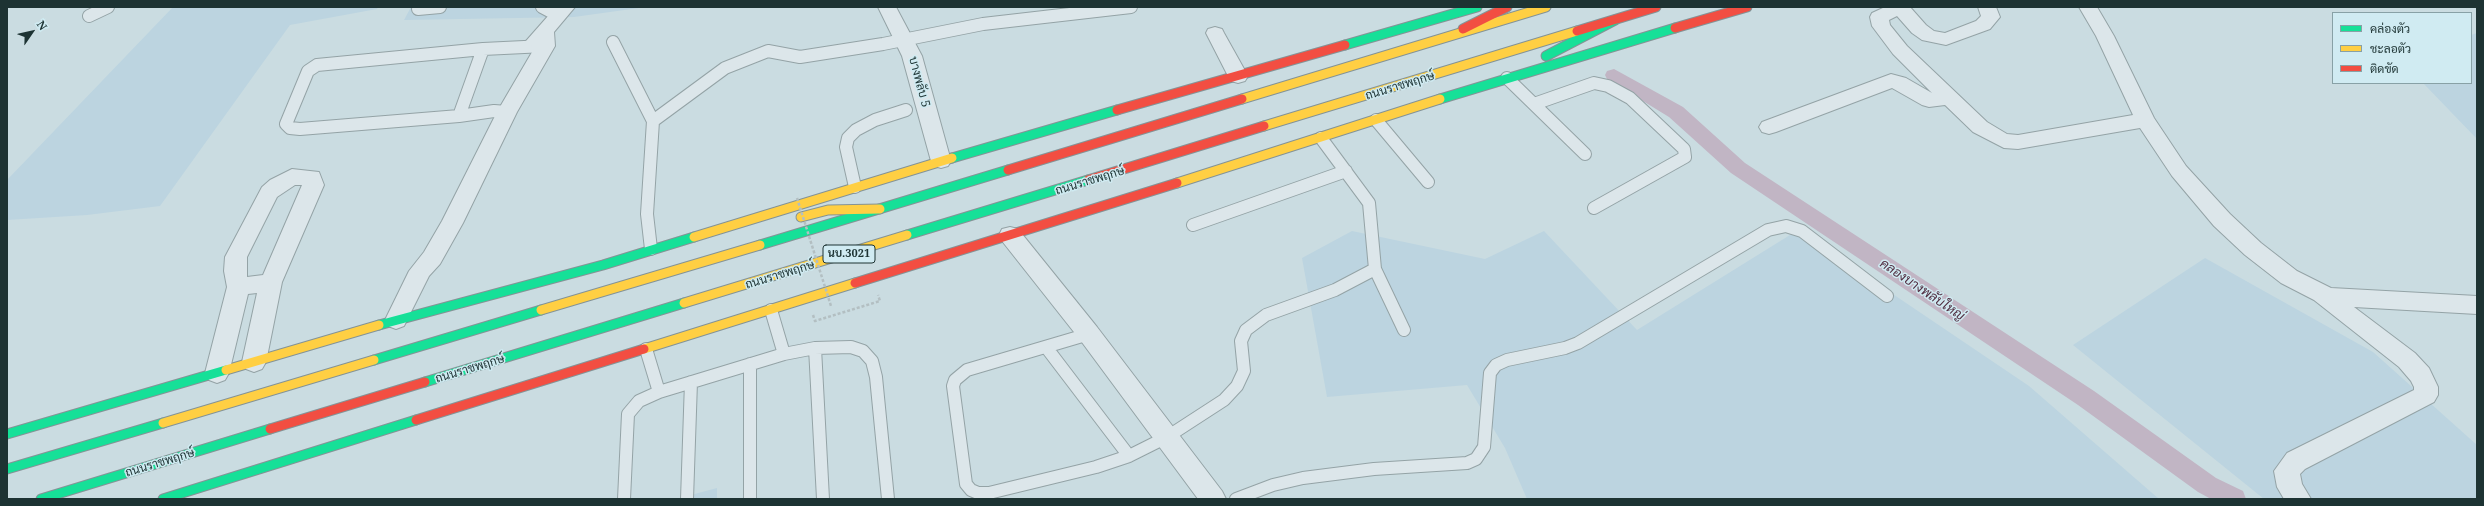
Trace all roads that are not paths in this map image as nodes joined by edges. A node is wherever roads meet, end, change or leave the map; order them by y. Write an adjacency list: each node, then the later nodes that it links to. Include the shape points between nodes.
1 (108, 7): 16 (lane)
2 (440, 7): 14 (lane)
3 (542, 7): 15 (lane)
4 (887, 7): 20 (street, บางพลับ 5)
5 (1131, 7): 20 (lane, via 983,24)
6 (1477, 7): 24 (main road)
7 (1506, 7): 19 (main road)
8 (1546, 7): 19 (main road)
9 (1656, 7): 17 (main road, ถนนราชพฤกษ์ / นบ.3021)
10 (1747, 7): 25 (main road, ถนนราชพฤกษ์ / นบ.3021)
11 (1900, 7): 12 (street, via 1919,29 1937,39 1946,39 1983,25 1991,17); 27 (street, via 1879,17 1881,26 1900,50)
12 (1986, 7)
13 (2088, 7): 33 (street, via 2105,36)
14 (418, 9)
15 (562, 11): 21 (street)
16 (89, 16)
17 (1621, 17): 26 (main road); 73 (main road, ถนนราชพฤกษ์ / นบ.3021)
18 (1215, 33): 24 (street)
19 (1451, 35): 43 (main road)
20 (905, 40): 34 (lane, via 800,57 768,51 725,68); 38 (street, บางพลับ 5, via 912,56)
21 (540, 41): 23 (lane); 30 (street)
22 (614, 42): 34 (lane)
23 (483, 49): 31 (lane); 31 (lane, via 317,65 308,71 286,124 290,128 300,129)
24 (1238, 76): 38 (main road)
25 (1507, 78): 26 (main road, ถนนราชพฤกษ์ / นบ.3021); 28 (lane)
26 (1493, 82): 32 (main road, ถนนราชพฤกษ์ / นบ.3021)
27 (1949, 98): 33 (street, via 1980,126 2004,141 2018,142); 35 (street, via 1929,100 1891,81)
28 (1534, 104): 37 (lane); 42 (lane, via 1594,83 1608,86 1630,98 1684,149 1685,157)
29 (906, 110): 41 (lane, via 875,120 856,130 848,138 846,147)
30 (500, 111): 31 (lane); 57 (street, via 476,158 442,241 420,271)
31 (459, 116)
32 (1376, 120): 36 (main road, ถนนราชพฤกษ์ / นบ.3021); 40 (lane)
33 (2145, 120): 53 (street, via 2179,171 2222,220 2253,249 2289,277)
34 (653, 121): 48 (lane, via 648,214)
35 (1769, 127)
36 (1321, 138): 39 (lane); 47 (main road, ถนนราชพฤกษ์ / นบ.3021)
37 (1585, 154)
38 (941, 161): 41 (main road)
39 (1346, 171): 45 (lane); 50 (lane, via 1369,203)
40 (1428, 182)
41 (855, 187): 48 (main road)
42 (1594, 208)
43 (880, 209): 44 (main road, via 828,210); 72 (main road)
44 (793, 219)
45 (1193, 225)
46 (754, 229): 49 (main road, via 671,252)
47 (1010, 235): 56 (main road, ถนนราชพฤกษ์ / นบ.3021); 59 (street)
48 (651, 249): 49 (main road)
49 (604, 264): 57 (main road)
50 (1375, 269): 58 (lane); 70 (lane, via 1335,290 1266,315 1246,330 1241,341 1244,371 1237,386 1224,400)
51 (271, 282): 52 (street); 52 (street, via 313,185 312,177 292,177 269,192 236,257); 64 (street)
52 (238, 287): 66 (street)
53 (2325, 295): 55 (street, via 2372,301); 82 (street, via 2407,360 2421,376 2426,387 2426,395 2296,461 2287,471 2290,487)
54 (1887, 296): 81 (lane, via 1802,231 1786,226 1768,230 1578,343 1496,365 1490,373 1484,447 1476,459 1467,463 1374,469 1303,478)
55 (2477, 304)
56 (772, 310): 62 (main road, ถนนราชพฤกษ์ / นบ.3021); 63 (lane)
57 (396, 320): 64 (main road)
58 (1404, 330)
59 (1089, 334): 60 (lane); 70 (street)
60 (1046, 347): 71 (lane); 71 (lane, via 967,370 955,380 953,386 966,484 978,494 1096,467)
61 (815, 348): 63 (lane); 78 (lane); 79 (lane, via 851,347 863,350 872,361 876,377)
62 (646, 349): 68 (lane); 74 (main road, ถนนราชพฤกษ์ / นบ.3021)
63 (784, 354): 65 (lane)
64 (254, 362): 66 (main road)
65 (750, 364): 67 (lane); 77 (lane)
66 (217, 373): 69 (main road)
67 (691, 382): 68 (lane); 76 (lane)
68 (658, 392): 75 (lane, via 639,401 628,414)
69 (7, 434)
70 (1167, 437): 71 (lane); 80 (street)
71 (1129, 456)
72 (7, 469)
73 (42, 499)
74 (163, 499)
75 (624, 499)
76 (687, 499)
77 (750, 499)
78 (823, 499)
79 (888, 499)
80 (1213, 499)
81 (1236, 499)
82 (2298, 499)

